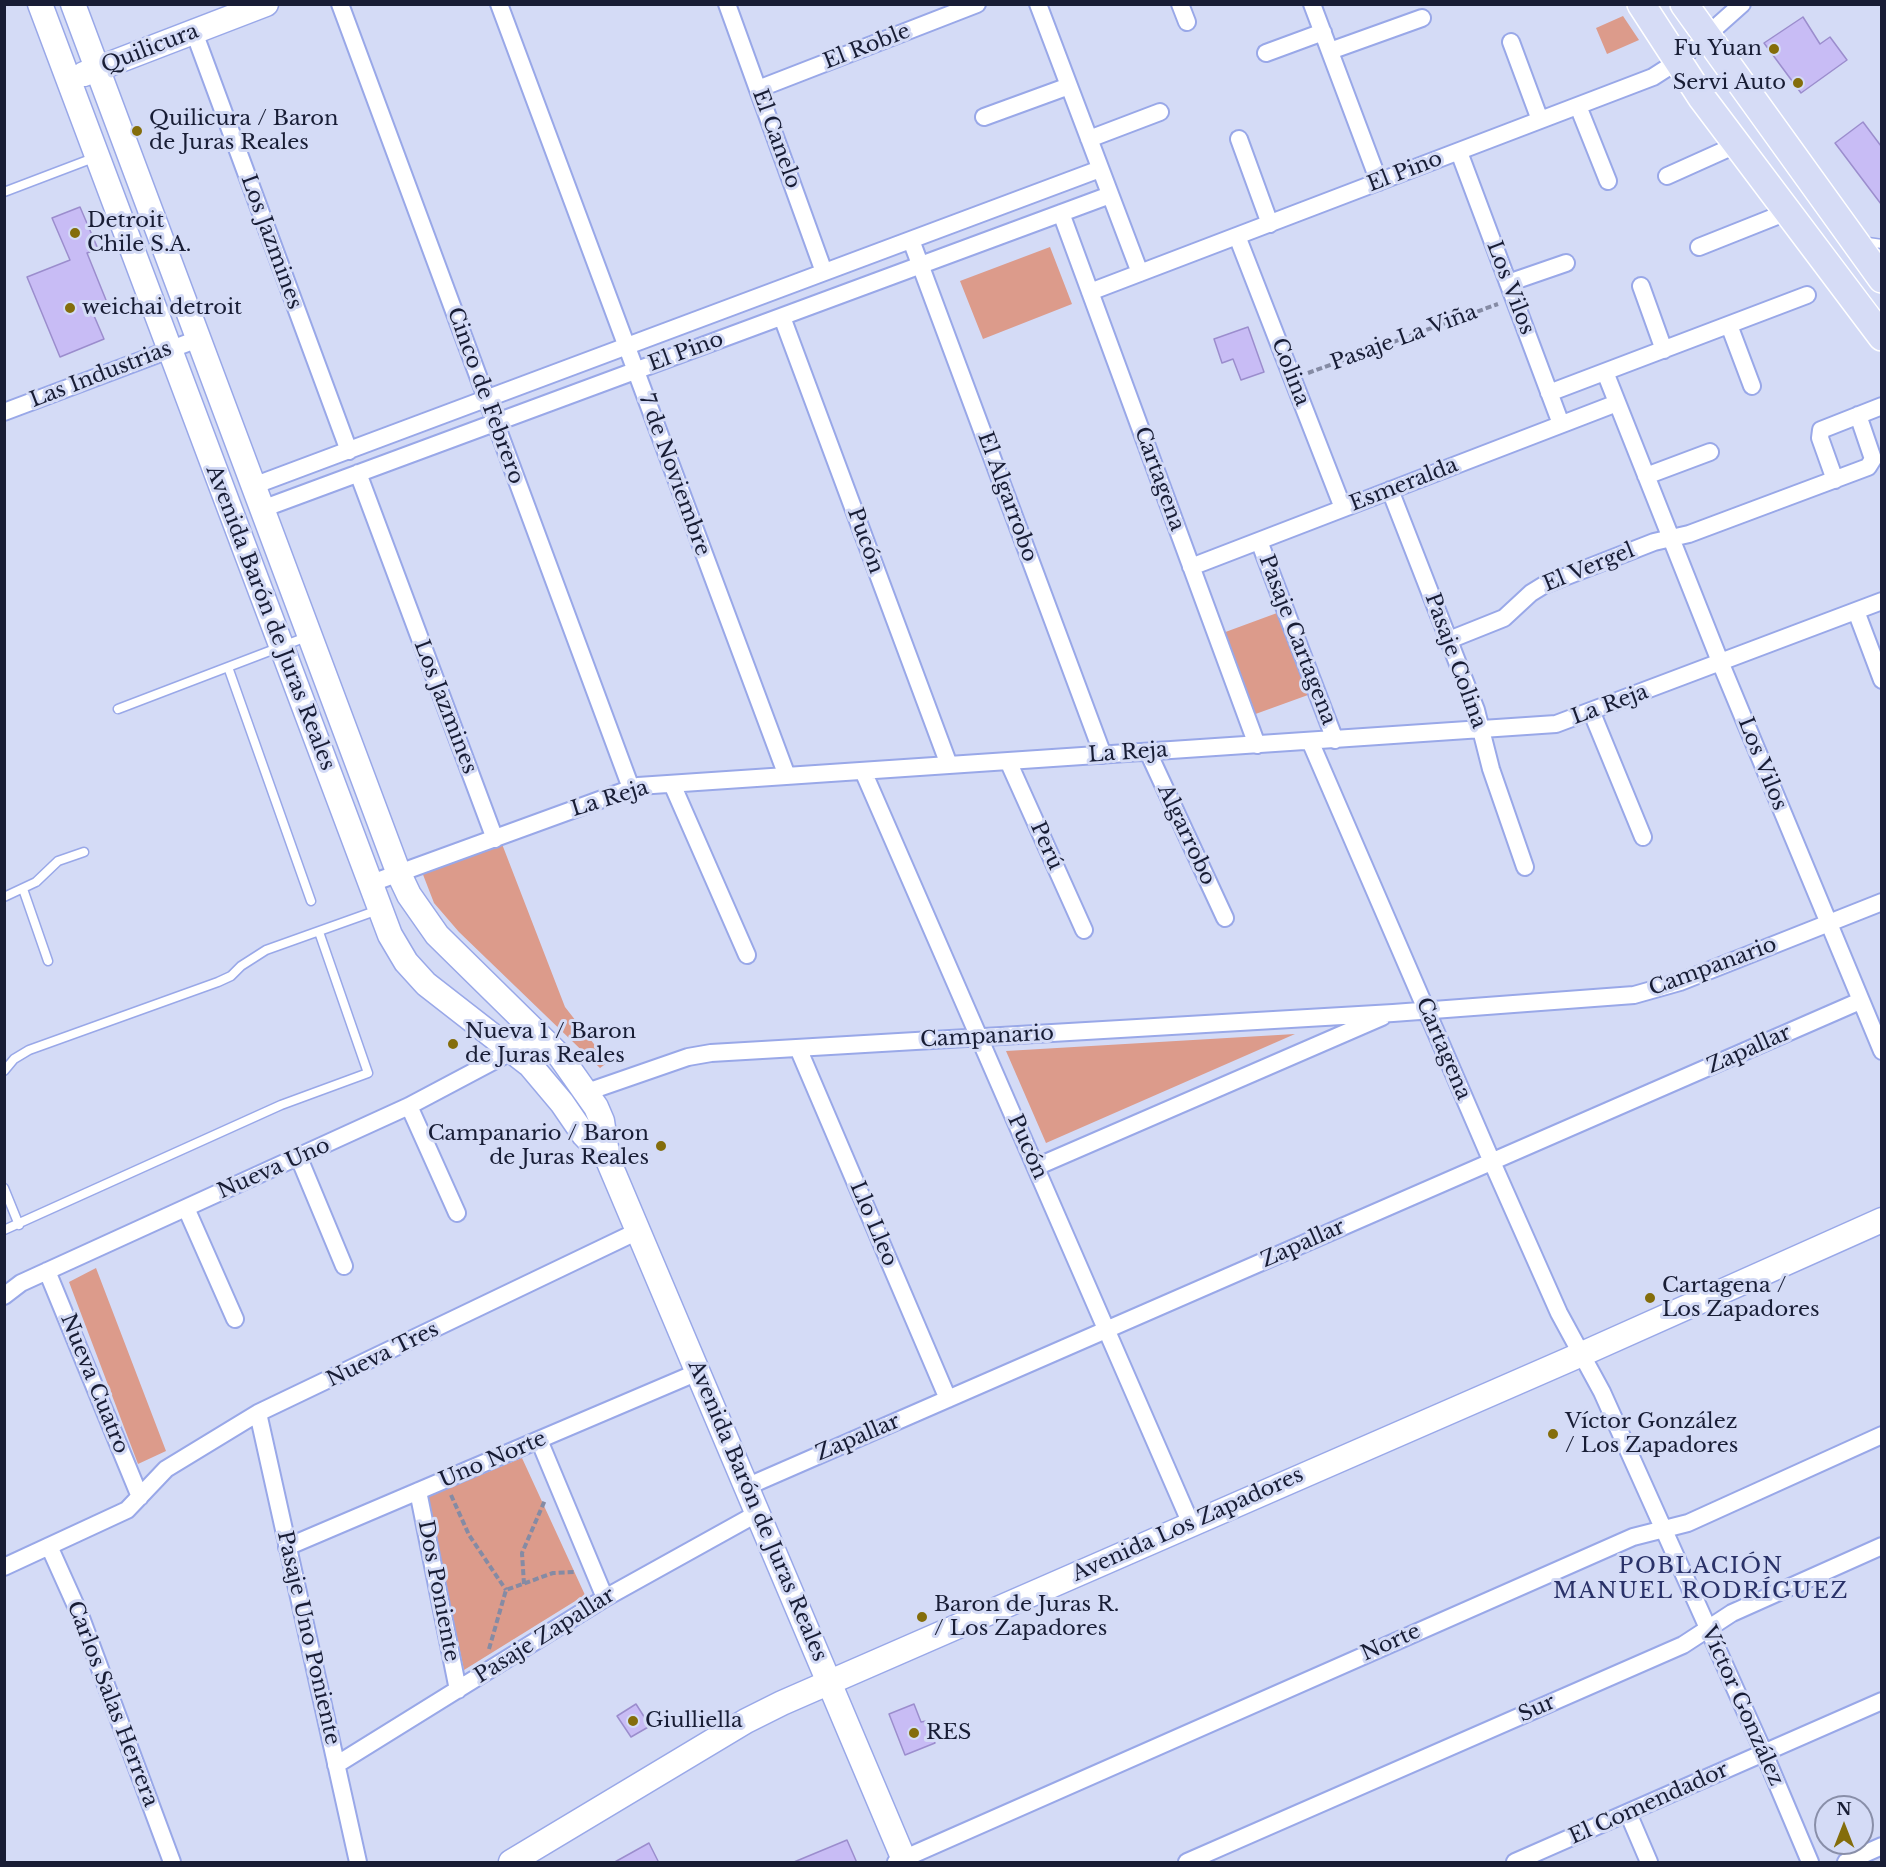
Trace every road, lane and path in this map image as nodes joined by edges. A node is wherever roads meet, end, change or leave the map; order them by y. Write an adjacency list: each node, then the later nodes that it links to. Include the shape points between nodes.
1 (40, 4): 24 (street, Avenida Barón de Juras Reales)
2 (73, 4): 23 (street, Avenida Barón de Juras Reales)
3 (266, 4): 16 (street, Quilicura)
4 (340, 4): 72 (street, Cinco de Febrero)
5 (499, 4): 64 (street, 7 de Noviembre)
6 (727, 4): 26 (street, El Canelo)
7 (976, 4): 26 (street, El Roble)
8 (1180, 4): 15 (street)
9 (1312, 4): 17 (street)
10 (1641, 4): 22 (main road)
11 (1684, 4): 18 (main road)
12 (1742, 4): 18 (street, El Pino)
13 (1044, 6): 25 (street)
14 (1422, 18): 20 (street)
15 (1187, 22)
16 (194, 32): 23 (street, Quilicura); 79 (street, Los Jazmines)
17 (1323, 32): 20 (street); 21 (street)
18 (1704, 35): 22 (street, El Pino); 47 (main road)
19 (1511, 42): 30 (street)
20 (1330, 51): 39 (street)
21 (1266, 53)
22 (1678, 61): 27 (street, El Pino, via 1653,77); 33 (main road)
23 (97, 69): 24 (street, Quilicura); 63 (street, Avenida Barón de Juras Reales)
24 (68, 81): 35 (street, Avenida Barón de Juras Reales)
25 (1069, 86): 29 (street); 31 (street)
26 (758, 89): 52 (street, El Canelo)
27 (1578, 106): 30 (street, El Pino); 38 (street)
28 (1160, 112): 31 (street)
29 (984, 117)
30 (1540, 120): 34 (street, El Pino)
31 (1089, 139): 36 (street)
32 (1239, 139): 44 (street)
33 (1736, 145): 37 (street); 42 (main road)
34 (1459, 152): 39 (street, El Pino); 55 (street, Los Vilos)
35 (96, 157): 40 (lane); 65 (street, Avenida Barón de Juras Reales)
36 (1100, 169): 41 (street); 46 (street, El Pino)
37 (1667, 176)
38 (1608, 180)
39 (1379, 182): 44 (street, El Pino)
40 (4, 192)
41 (1110, 195): 43 (street, El Pino); 53 (street)
42 (1787, 212): 49 (street); 62 (main road)
43 (1061, 213): 51 (street, El Pino); 57 (street, Cartagena)
44 (1270, 224): 45 (street, El Pino)
45 (1238, 236): 53 (street, El Pino); 86 (street, Colina)
46 (911, 240): 51 (street, El Algarrobo); 52 (street, El Pino)
47 (1853, 241): 48 (lane); 54 (main road)
48 (1881, 244)
49 (1699, 247)
50 (1566, 262): 55 (street)
51 (921, 265): 60 (street, El Pino); 106 (street, El Algarrobo)
52 (824, 273): 64 (street, El Pino)
53 (1140, 273): 57 (street, El Pino)
54 (1881, 279)
55 (1508, 283): 71 (street, Los Vilos)
56 (1641, 286): 66 (street)
57 (1090, 292): 90 (street, Cartagena)
58 (1807, 295): 61 (street)
59 (1500, 303): 69 (path, Pasaje La Viña)
60 (782, 316): 67 (street, El Pino); 108 (street, Pucón)
61 (1729, 325): 66 (street); 70 (street)
62 (1881, 337)
63 (198, 339): 65 (street, Las Industrias); 84 (street, Avenida Barón de Juras Reales)
64 (627, 347): 67 (street, 7 de Noviembre); 72 (street, El Pino)
65 (169, 350): 75 (street, Las Industrias); 95 (street, Avenida Barón de Juras Reales)
66 (1664, 350): 68 (street)
67 (636, 370): 77 (street, El Pino); 110 (street, 7 de Noviembre)
68 (1605, 372): 71 (street); 73 (street, Los Vilos)
69 (1309, 373)
70 (1752, 386)
71 (1549, 393): 78 (street, Los Vilos)
72 (486, 399): 77 (street, Cinco de Febrero); 79 (street, El Pino)
73 (1617, 403): 78 (street, Esmeralda); 82 (street, Los Vilos)
74 (1881, 406): 76 (street)
75 (4, 412)
76 (1858, 415): 83 (street, El Vergel, via 1872,463); 83 (street, via 1820,432)
77 (495, 423): 81 (street, El Pino); 112 (street, Cinco de Febrero)
78 (1561, 424): 85 (street, Esmeralda)
79 (349, 451): 84 (street, El Pino)
80 (1710, 452): 82 (street)
81 (358, 473): 87 (street, El Pino); 114 (street, Los Jazmines)
82 (1646, 476): 88 (street, Los Vilos)
83 (1835, 480): 88 (street, El Vergel)
84 (254, 486): 87 (street, Avenida Barón de Juras Reales)
85 (1390, 490): 86 (street, Esmeralda); 94 (street, Pasaje Colina)
86 (1343, 508): 89 (street, Esmeralda)
87 (262, 509): 93 (street, Avenida Barón de Juras Reales)
88 (1671, 538): 94 (street, El Vergel, via 1544,585 1504,618); 96 (street, Los Vilos)
89 (1259, 541): 90 (street, Esmeralda); 102 (street, Pasaje Cartagena)
90 (1191, 567): 104 (street, Cartagena)
91 (1881, 601): 92 (street, La Reja)
92 (1856, 611): 96 (street, La Reja); 98 (street)
93 (309, 636): 95 (lane); 117 (street, Avenida Barón de Juras Reales)
94 (1449, 640): 101 (street, Pasaje Colina)
95 (280, 647): 97 (lane); 118 (street, Avenida Barón de Juras Reales)
96 (1721, 664): 100 (street, La Reja); 125 (street, Los Vilos)
97 (228, 667): 99 (lane); 121 (lane)
98 (1881, 680)
99 (118, 709)
100 (1592, 713): 101 (street, La Reja, via 1556,724); 113 (street)
101 (1481, 730): 102 (street, La Reja); 116 (street, Pasaje Colina)
102 (1335, 740): 103 (street, La Reja)
103 (1310, 741): 104 (street, La Reja); 131 (street, Cartagena)
104 (1257, 745): 105 (street, La Reja)
105 (1148, 752): 106 (street, La Reja); 124 (street, Algarrobo)
106 (1103, 755): 107 (street, La Reja)
107 (1008, 761): 108 (street, La Reja); 126 (street, Perú)
108 (949, 765): 109 (street, La Reja)
109 (863, 771): 110 (street, La Reja); 134 (street, Pucón)
110 (787, 776): 111 (street, La Reja)
111 (672, 784): 112 (street, La Reja); 128 (street)
112 (631, 788): 114 (street, La Reja)
113 (1643, 837)
114 (495, 839): 117 (street, La Reja)
115 (84, 852): 119 (lane, via 58,861 36,882)
116 (1525, 867)
117 (399, 874): 118 (street, La Reja); 133 (street, Avenida Barón de Juras Reales, via 437,935)
118 (369, 884): 123 (street, Avenida Barón de Juras Reales)
119 (22, 889): 120 (lane); 129 (lane)
120 (4, 897)
121 (311, 901)
122 (1881, 902): 125 (street, Campanario)
123 (380, 909): 127 (lane); 136 (street, Avenida Barón de Juras Reales, via 406,962 426,984)
124 (1225, 918)
125 (1828, 925): 130 (street, Los Vilos); 131 (street, Campanario, via 1647,992)
126 (1084, 930)
127 (319, 932): 138 (lane, via 266,950 218,982 29,1050); 149 (lane, via 368,1073 281,1105)
128 (747, 955)
129 (48, 961)
130 (1860, 1001): 137 (street, Los Vilos); 143 (street, Zapallar)
131 (1426, 1009): 132 (street, Campanario); 143 (street, Cartagena)
132 (1393, 1013): 134 (street, Campanario); 144 (street, Campanario)
133 (541, 1036): 136 (street, Nueva Uno); 139 (street, Avenida Barón de Juras Reales)
134 (980, 1038): 135 (street, Campanario); 144 (street, Pucón)
135 (798, 1048): 139 (street, Campanario, via 699,1054); 159 (street, Llo Lleo)
136 (513, 1051): 140 (street, Nueva Uno); 142 (street, Avenida Barón de Juras Reales, via 547,1083 584,1135)
137 (1881, 1051)
138 (4, 1071)
139 (587, 1092): 142 (street, Avenida Barón de Juras Reales, via 602,1121)
140 (409, 1106): 141 (street, Nueva Uno); 147 (street)
141 (299, 1158): 146 (street, Nueva Uno); 152 (street)
142 (608, 1160): 151 (street, Avenida Barón de Juras Reales)
143 (1492, 1162): 156 (street, Zapallar); 157 (street, Cartagena, via 1559,1313)
144 (1036, 1167): 156 (street, Pucón)
145 (4, 1188): 149 (lane)
146 (186, 1208): 153 (street, Nueva Uno); 155 (street)
147 (457, 1213)
148 (1881, 1220): 157 (street, Avenida Los Zapadores)
149 (19, 1225): 150 (lane)
150 (4, 1230)
151 (638, 1231): 158 (street, Avenida Barón de Juras Reales); 160 (street, Nueva Tres)
152 (344, 1266)
153 (47, 1271): 154 (street, Nueva Uno); 167 (street, Nueva Cuatro)
154 (4, 1296)
155 (235, 1319)
156 (1107, 1330): 159 (street, Zapallar); 169 (street, Pucón)
157 (1582, 1354): 169 (street, Avenida Los Zapadores); 170 (street, Víctor González)
158 (698, 1372): 162 (street, Uno Norte); 165 (street, Avenida Barón de Juras Reales)
159 (948, 1399): 165 (street, Zapallar)
160 (258, 1413): 167 (street, Nueva Tres, via 166,1469); 173 (street, Pasaje Uno Poniente)
161 (1881, 1435): 170 (street, Norte, via 1688,1523)
162 (539, 1440): 163 (street); 164 (street, Uno Norte)
163 (555, 1478): 175 (street); 176 (path, via 522,1553)
164 (444, 1480): 166 (street, Uno Norte); 177 (path, via 469,1535)
165 (746, 1487): 168 (street, Avenida Barón de Juras Reales)
166 (418, 1491): 173 (street, Uno Norte); 182 (street, Dos Poniente)
167 (140, 1497): 171 (street, Nueva Tres, via 128,1510)
168 (758, 1513): 178 (street, Pasaje Zapallar); 181 (street, Avenida Barón de Juras Reales)
169 (1191, 1524): 181 (street, Avenida Los Zapadores)
170 (1663, 1529): 179 (street, Víctor González); 188 (street, Norte, via 1633,1537)
171 (49, 1546): 174 (street, Nueva Tres); 189 (street, Carlos Salas Herrera, via 80,1615)
172 (1881, 1546): 179 (street, Sur, via 1732,1613)
173 (287, 1547): 185 (street, Pasaje Uno Poniente)
174 (4, 1567)
175 (594, 1571): 176 (path, via 553,1573); 178 (street)
176 (524, 1584): 177 (path)
177 (506, 1590): 180 (path)
178 (605, 1598): 180 (street, Pasaje Zapallar)
179 (1708, 1629): 184 (street, Víctor González); 192 (street, Sur, via 1672,1650)
180 (481, 1675): 182 (street, Pasaje Zapallar)
181 (829, 1682): 188 (street, Avenida Barón de Juras Reales); 191 (street, Avenida Los Zapadores, via 746,1721)
182 (458, 1690): 185 (street, Pasaje Zapallar)
183 (1881, 1701): 184 (street, El Comendador)
184 (1764, 1753): 186 (street, El Comendador); 195 (street, Víctor González)
185 (336, 1765): 190 (street, Pasaje Uno Poniente)
186 (1628, 1813): 193 (street, El Comendador); 194 (street)
187 (1881, 1846): 196 (street)
188 (902, 1861)
189 (172, 1863)
190 (358, 1863)
191 (511, 1863)
192 (1187, 1863)
193 (1515, 1863)
194 (1650, 1863)
195 (1810, 1863)
196 (1845, 1863)

